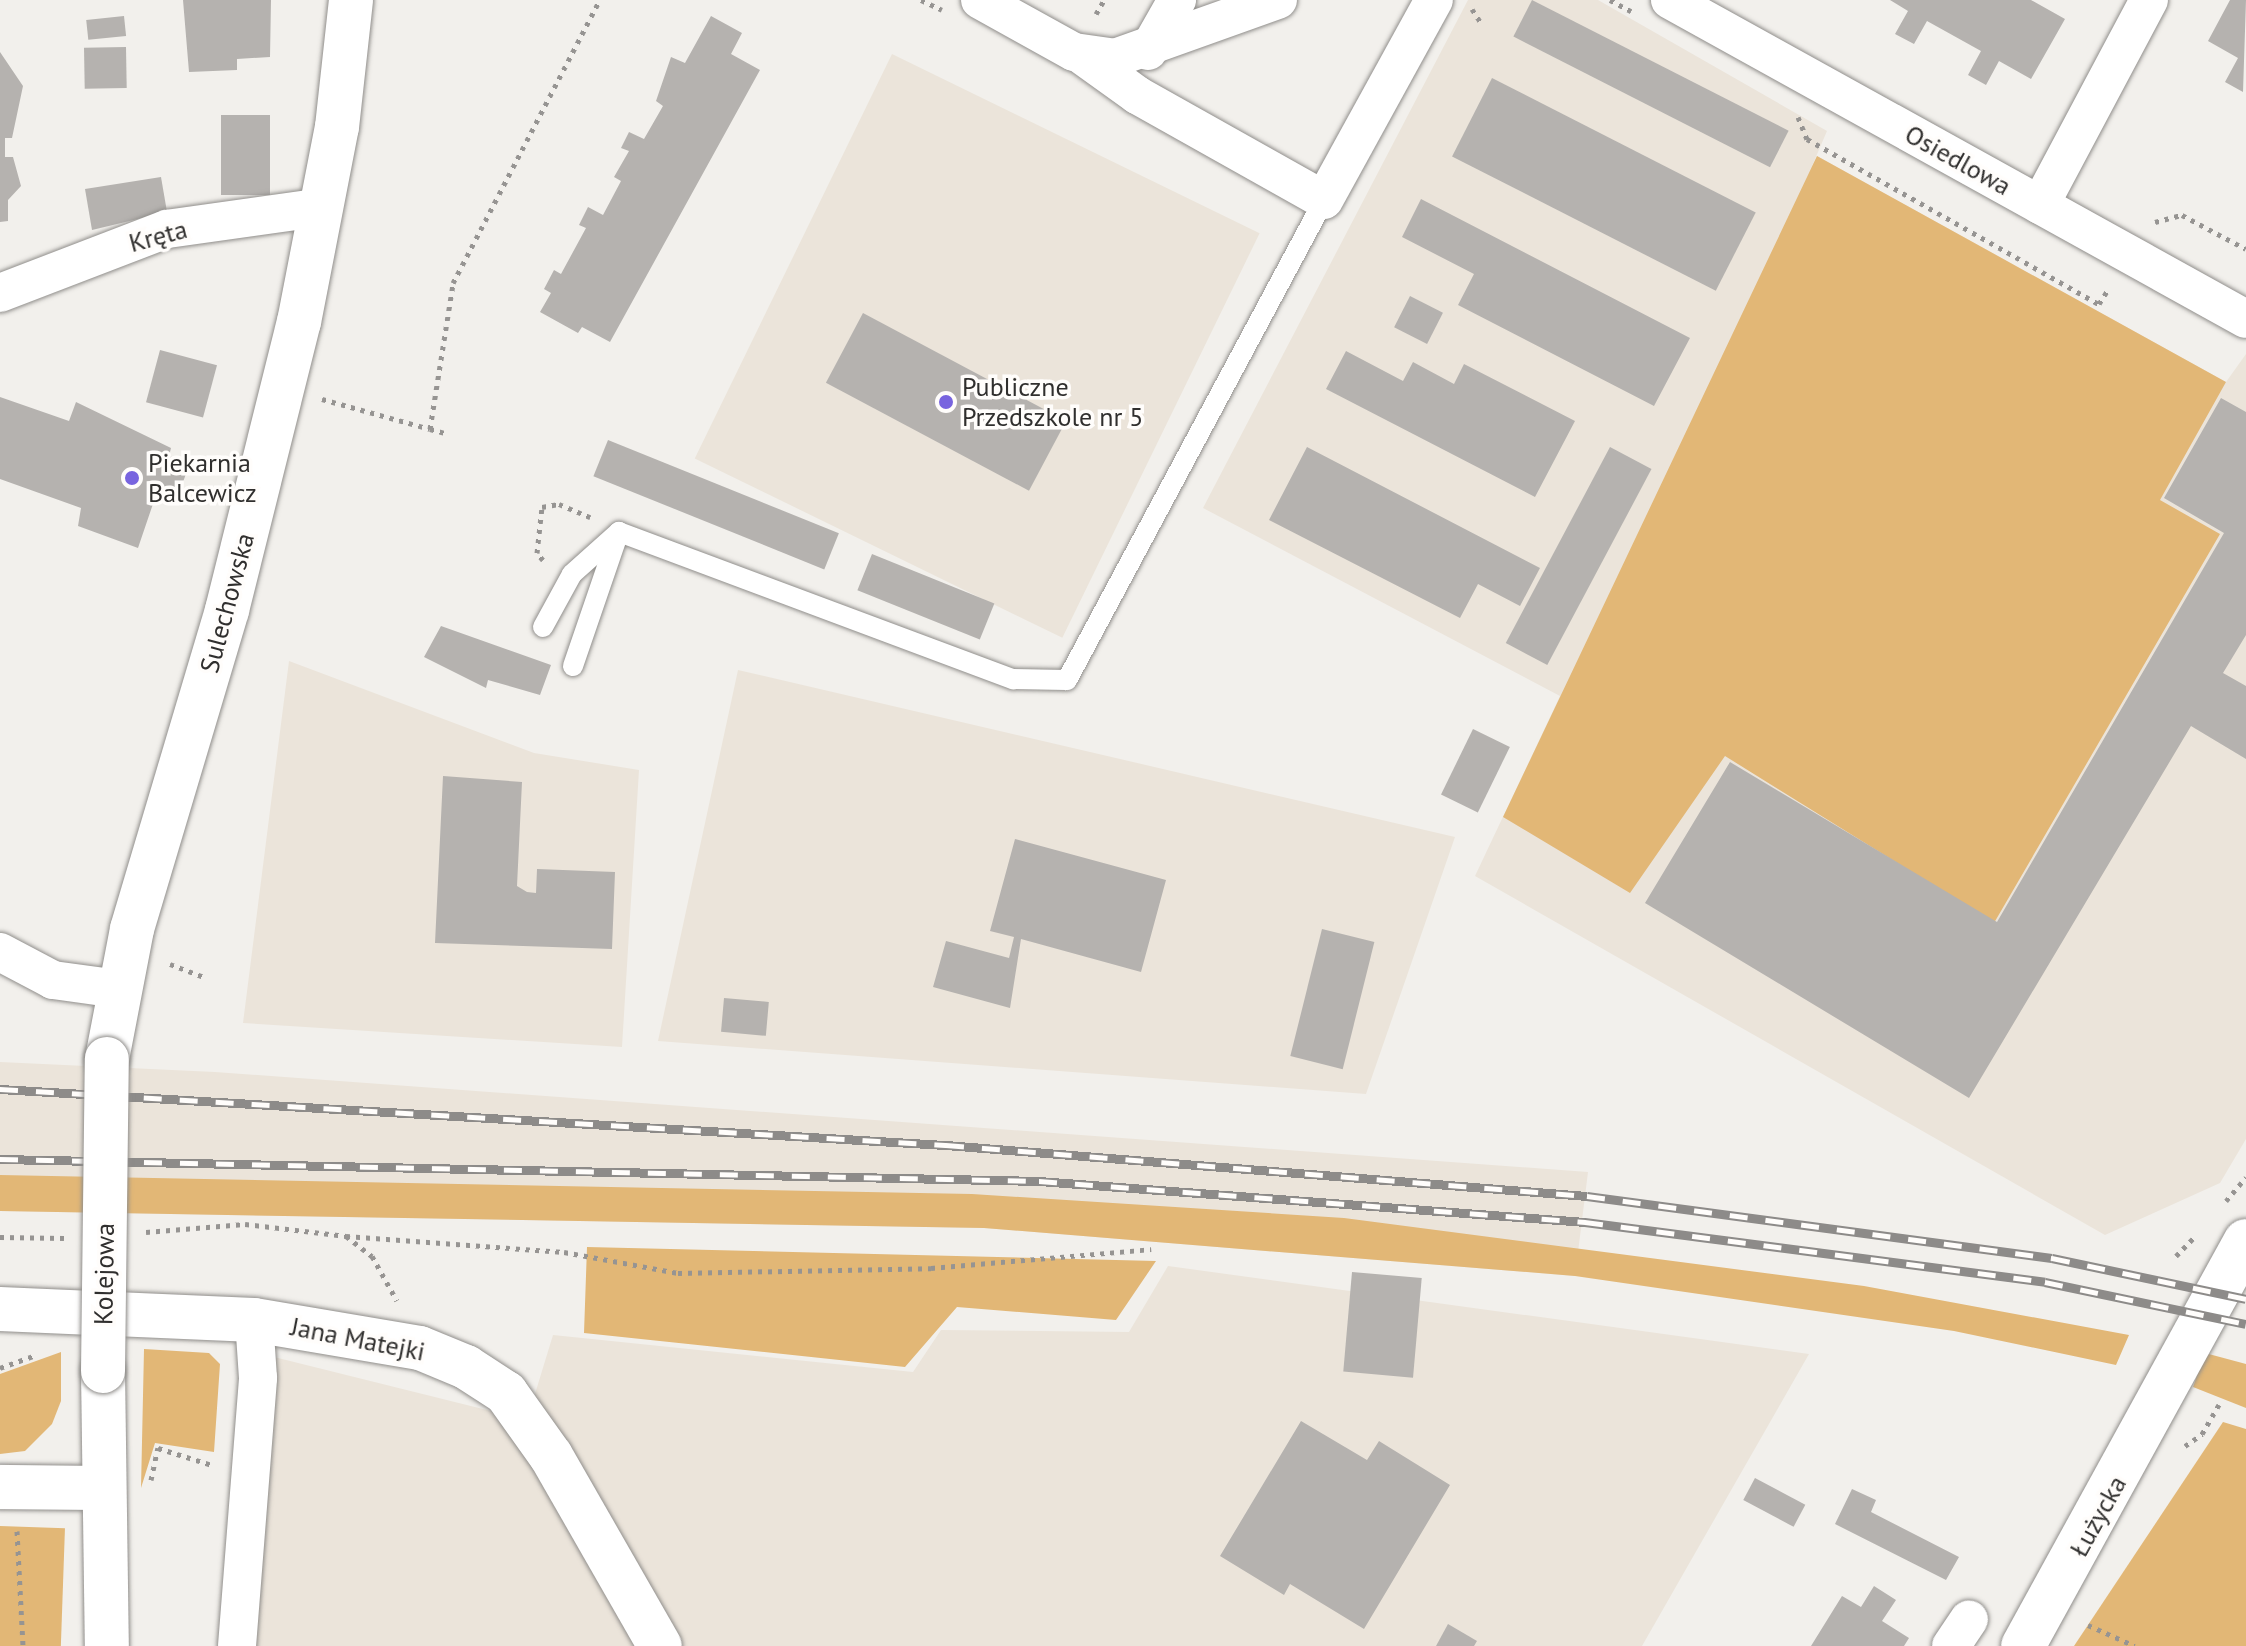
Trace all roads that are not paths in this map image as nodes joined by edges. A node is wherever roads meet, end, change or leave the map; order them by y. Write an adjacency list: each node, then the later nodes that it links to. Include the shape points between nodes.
1 (351, 0): 12 (street, Sulechowska)
2 (980, 0): 9 (street)
3 (1177, 0): 8 (street)
4 (1278, 0): 8 (street)
5 (1434, 0): 10 (street)
6 (1670, 0): 11 (street, Osiedlowa)
7 (2149, 0): 11 (street)
8 (1148, 51): 9 (street)
9 (1083, 56): 10 (street)
10 (1324, 200): 15 (lane, via 1067,680 1013,679)
11 (2040, 205): 14 (street, Osiedlowa)
12 (323, 207): 13 (street, Kręta, via 167,229); 19 (street, Sulechowska, via 227,610)
13 (0, 293)
14 (2246, 319)
15 (619, 532): 16 (lane, via 572,574); 17 (lane)
16 (543, 627)
17 (573, 666)
18 (0, 952): 19 (street, via 53,980)
19 (119, 989): 20 (street, Sulechowska)
20 (107, 1059): 24 (street, Kolejowa, bridge)
21 (2246, 1241): 29 (street, Łużycka)
22 (0, 1309): 23 (street, Jana Matejki)
23 (254, 1320): 27 (street, via 258,1378); 28 (street, Jana Matejki, via 439,1355 506,1393)
24 (104, 1488): 25 (street); 26 (street, Kolejowa)
25 (8, 1500)
26 (107, 1646)
27 (237, 1646)
28 (660, 1646)
29 (2023, 1646)

